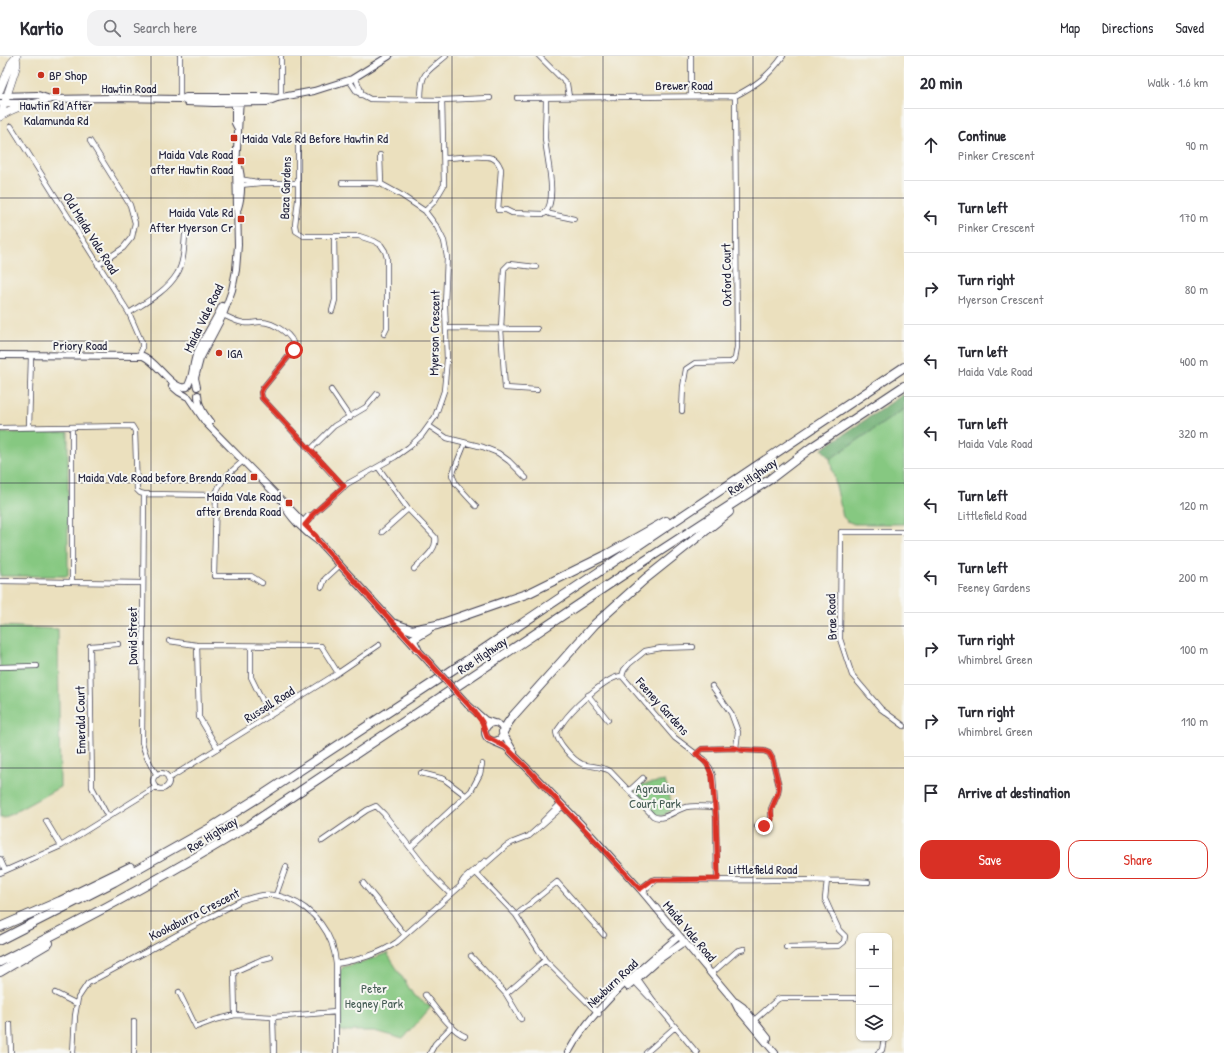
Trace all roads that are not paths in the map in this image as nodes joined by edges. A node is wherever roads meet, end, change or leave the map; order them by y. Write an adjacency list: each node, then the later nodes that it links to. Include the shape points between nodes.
1 (16, 56): 10 (main road); 11 (main road, via 17,65)
2 (180, 56): 20 (street)
3 (281, 56): 15 (street)
4 (389, 56): 9 (main road, Hawtin Road)
5 (446, 56): 22 (street, via 424,75 421,82)
6 (540, 56): 14 (street, via 567,84)
7 (691, 56): 12 (street)
8 (783, 56): 13 (street, Brewer Road, via 755,86)
9 (352, 78): 15 (main road, Hawtin Road, via 314,91); 22 (street, via 361,95 370,99)
10 (0, 90)
11 (4, 95): 19 (main road, Hawtin Road, via 38,95); 24 (main road)
12 (691, 96): 13 (street, Brewer Road); 14 (street, Brewer Road)
13 (735, 96): 63 (street, Oxford Court, via 737,347 735,358 731,362 695,363 686,369)
14 (569, 97): 18 (street, Brewer Road)
15 (279, 98): 21 (main road, Hawtin Road)
16 (490, 98): 23 (street)
17 (517, 98): 18 (street, Brewer Road)
18 (546, 98): 37 (street, via 545,137 551,174 551,205)
19 (52, 99): 20 (main road, Hawtin Road); 25 (main road, Hawtin Road)
20 (181, 99): 21 (main road, Hawtin Road, via 187,102)
21 (238, 100): 32 (main road, Maida Vale Road, via 235,123 238,129)
22 (421, 100): 23 (street)
23 (442, 100): 31 (street)
24 (2, 103): 25 (main road, Hawtin Road); 26 (main road)
25 (29, 103): 26 (main road)
26 (0, 117)
27 (10, 126): 41 (street, Old Maida Vale Road)
28 (298, 134): 33 (street, Baza Gardens)
29 (90, 141): 41 (street, via 130,205 135,222 132,237 123,248)
30 (380, 155): 35 (street)
31 (444, 158): 36 (street, via 444,185); 37 (street, via 494,158 501,169 498,210 512,213)
32 (238, 182): 33 (street); 45 (main road, Maida Vale Road, via 237,259 232,290)
33 (298, 182): 40 (street, Baza Gardens, via 294,220 296,230 304,236)
34 (342, 183): 35 (street, Myerson Crescent)
35 (381, 184): 36 (street, Myerson Crescent)
36 (425, 211): 46 (street, Myerson Crescent, via 444,240 447,258)
37 (547, 212): 38 (street)
38 (574, 220)
39 (185, 235): 44 (street, via 178,273 166,288)
40 (334, 236): 43 (street, via 335,300); 49 (street, Baza Gardens, via 362,236 378,242 385,251 387,328)
41 (98, 265): 44 (street, Old Maida Vale Road)
42 (536, 267): 47 (street, via 509,264 504,269)
43 (332, 312)
44 (129, 313): 52 (street, Old Maida Vale Road, via 142,343)
45 (221, 314): 56 (main road, Maida Vale Road, via 196,355); 57 (main road, Maida Vale Road, via 200,359 195,378); 71 (street, via 243,323 258,321 273,325 292,340 293,352 261,392 262,398)
46 (446, 328): 47 (street); 65 (street, Myerson Crescent, via 447,360 444,391)
47 (501, 328): 48 (street); 59 (street, via 504,388)
48 (537, 329)
49 (384, 334)
50 (0, 355): 51 (main road, Priory Road)
51 (31, 356): 52 (main road, Priory Road); 67 (street)
52 (139, 356): 53 (main road, Priory Road, via 148,358)
53 (156, 365): 56 (main road, Priory Road, via 175,385); 62 (main road, Priory Road, via 172,386)
54 (904, 367): 79 (highway, Roe Highway)
55 (904, 386): 75 (highway, Roe Highway, via 812,447)
56 (187, 387): 57 (main road); 62 (main road)
57 (197, 387): 61 (main road)
58 (331, 390): 64 (street)
59 (537, 390)
60 (377, 394): 64 (street, via 366,407)
61 (198, 395): 62 (main road, via 195,398); 70 (main road, via 205,416)
62 (187, 397): 70 (main road, via 206,423)
63 (682, 411)
64 (350, 418): 71 (street, via 334,426)
65 (429, 426): 69 (street, via 442,436); 73 (street, Myerson Crescent, via 409,447)
66 (0, 428): 67 (street)
67 (29, 428): 68 (street)
68 (72, 428): 77 (street, via 132,426 135,431 137,490); 88 (street)
69 (465, 443): 74 (street, via 498,453 510,461); 80 (street, via 453,478)
70 (230, 447): 72 (main road)
71 (310, 450): 76 (street)
72 (243, 461): 78 (street, via 225,478); 82 (main road)
73 (378, 467): 76 (street, Myerson Crescent); 81 (street)
74 (526, 478)
75 (769, 480): 112 (highway, via 645,579 595,624 512,716); 137 (highway, Roe Highway)
76 (344, 486): 82 (street, Myerson Crescent, via 308,516)
77 (144, 494): 78 (street); 89 (street, David Street)
78 (216, 496): 90 (street, via 214,576 251,576)
79 (702, 502): 93 (highway, via 604,556 528,593); 127 (highway, Roe Highway)
80 (476, 506)
81 (408, 509): 83 (street); 86 (street, via 433,534 436,541 434,548)
82 (302, 525): 85 (main road)
83 (382, 532)
84 (904, 532): 111 (street, Brae Road, via 841,532 840,639 852,675 880,709)
85 (340, 565): 91 (street, via 325,579); 92 (main road)
86 (414, 568)
87 (0, 581): 88 (street)
88 (72, 582): 89 (street)
89 (143, 583): 121 (street, David Street, via 142,742 149,764)
90 (262, 584)
91 (322, 587)
92 (395, 624): 93 (highway, via 412,630); 100 (main road)
93 (437, 625): 100 (highway, via 414,638)
94 (169, 641): 96 (street)
95 (118, 644): 130 (street, Emerald Court, via 90,646 92,787)
96 (197, 645): 98 (street); 116 (street, via 199,717)
97 (379, 645): 103 (street, Russell Road)
98 (251, 646): 103 (street, via 321,646); 108 (street, via 251,677)
99 (693, 647): 104 (street, via 644,651 628,664)
100 (417, 649): 107 (main road, bridge)
101 (37, 666): 102 (street)
102 (0, 667)
103 (338, 673): 108 (street, Russell Road)
104 (622, 676): 106 (street, Feeney Gardens, via 613,678); 117 (street, Feeney Gardens, via 675,738)
105 (712, 686): 115 (street, via 731,713 738,732)
106 (588, 695): 109 (street); 125 (street, Feeney Gardens, via 567,716 556,736 560,744 578,762 610,771)
107 (475, 712): 110 (main road, via 485,720); 113 (main road)
108 (270, 716): 116 (street, Russell Road)
109 (608, 720)
110 (496, 723): 112 (main road, via 501,726); 113 (main road, via 486,728)
111 (904, 726)
112 (503, 733): 114 (main road, via 501,738); 119 (main road, Maida Vale Road)
113 (486, 734): 114 (main road)
114 (492, 741): 119 (main road, Maida Vale Road, via 506,747)
115 (736, 748): 117 (street, via 702,749); 132 (street, via 769,753 777,775 779,790 771,810 772,819 765,826)
116 (218, 749): 123 (street, Russell Road)
117 (696, 754): 129 (street, Feeney Gardens, via 707,764 711,772)
118 (482, 764): 126 (street, via 475,785)
119 (529, 770): 128 (main road, Maida Vale Road)
120 (421, 772): 126 (street, via 444,779)
121 (157, 775): 123 (street, via 164,774); 124 (street, via 154,779)
122 (643, 778): 125 (street)
123 (168, 779): 124 (street, via 165,788)
124 (156, 787): 130 (street)
125 (629, 791): 129 (street, via 657,819 678,809)
126 (465, 795): 135 (street)
127 (261, 796): 150 (highway, via 153,856); 154 (highway, Roe Highway, via 114,882)
128 (562, 804): 140 (street, via 526,835 504,843); 146 (main road, Maida Vale Road)
129 (715, 807): 142 (street, Feeney Gardens)
130 (108, 817): 134 (street)
131 (46, 821): 134 (street)
132 (757, 826)
133 (322, 841): 135 (street, via 366,810 376,806)
134 (61, 846): 139 (street)
135 (411, 847): 147 (street, via 433,877)
136 (0, 859): 139 (street)
137 (195, 859): 161 (highway, Roe Highway, via 122,900); 163 (highway, via 119,906)
138 (286, 867): 148 (street)
139 (5, 870): 141 (street)
140 (475, 872): 147 (street); 149 (street)
141 (0, 873)
142 (718, 879): 143 (street, Littlefield Road); 146 (street, Littlefield Road, via 657,879 652,880)
143 (827, 880): 145 (street, Littlefield Road); 156 (street, via 825,899 839,930 845,936 844,942 839,946)
144 (363, 882): 151 (street)
145 (868, 882)
146 (641, 891): 153 (main road, Maida Vale Road)
147 (450, 894): 151 (street)
148 (276, 895): 162 (street, Kookaburra Crescent, via 296,902 314,915 327,932 335,953); 171 (street, Kookaburra Crescent, via 259,895 240,900 108,971 88,983)
149 (516, 915): 152 (street, via 557,882); 160 (street)
150 (0, 927)
151 (406, 935): 162 (street, via 388,949)
152 (604, 935)
153 (679, 936): 155 (main road, Maida Vale Road); 165 (main road, Newburn Road)
154 (0, 940)
155 (684, 942): 164 (main road, Maida Vale Road); 165 (main road, Newburn Road)
156 (786, 947)
157 (744, 949): 164 (street, via 737,951)
158 (471, 956): 168 (street)
159 (271, 957): 174 (street, via 263,958 234,972)
160 (545, 960): 168 (street); 173 (street)
161 (0, 962)
162 (336, 964): 172 (street, Kookaburra Crescent)
163 (0, 972)
164 (711, 974): 177 (main road, Maida Vale Road, via 734,1001 743,1007)
165 (634, 978): 173 (main road, Newburn Road); 181 (street)
166 (179, 992): 174 (street, via 196,1027)
167 (55, 993): 171 (street)
168 (506, 994): 176 (street)
169 (425, 995): 180 (street)
170 (856, 998): 177 (street, via 781,998)
171 (77, 1004): 185 (street, Kookaburra Crescent)
172 (336, 1012): 175 (street); 188 (street, Kookaburra Crescent)
173 (598, 1012): 190 (main road, Newburn Road, via 584,1026); 191 (main road, Newburn Road)
174 (235, 1015): 175 (street)
175 (273, 1017): 187 (street)
176 (521, 1019)
177 (751, 1020): 194 (main road, Maida Vale Road); 195 (main road, Maida Vale Road)
178 (134, 1021): 186 (street)
179 (10, 1024): 184 (street)
180 (452, 1026): 182 (street); 189 (street)
181 (675, 1027): 192 (street); 193 (street)
182 (465, 1036)
183 (884, 1041): 196 (street, via 882,1050)
184 (11, 1053)
185 (73, 1053)
186 (134, 1053)
187 (274, 1053)
188 (336, 1053)
189 (430, 1053)
190 (568, 1053)
191 (572, 1053)
192 (646, 1053)
193 (697, 1053)
194 (775, 1053)
195 (780, 1053)
196 (878, 1053)

